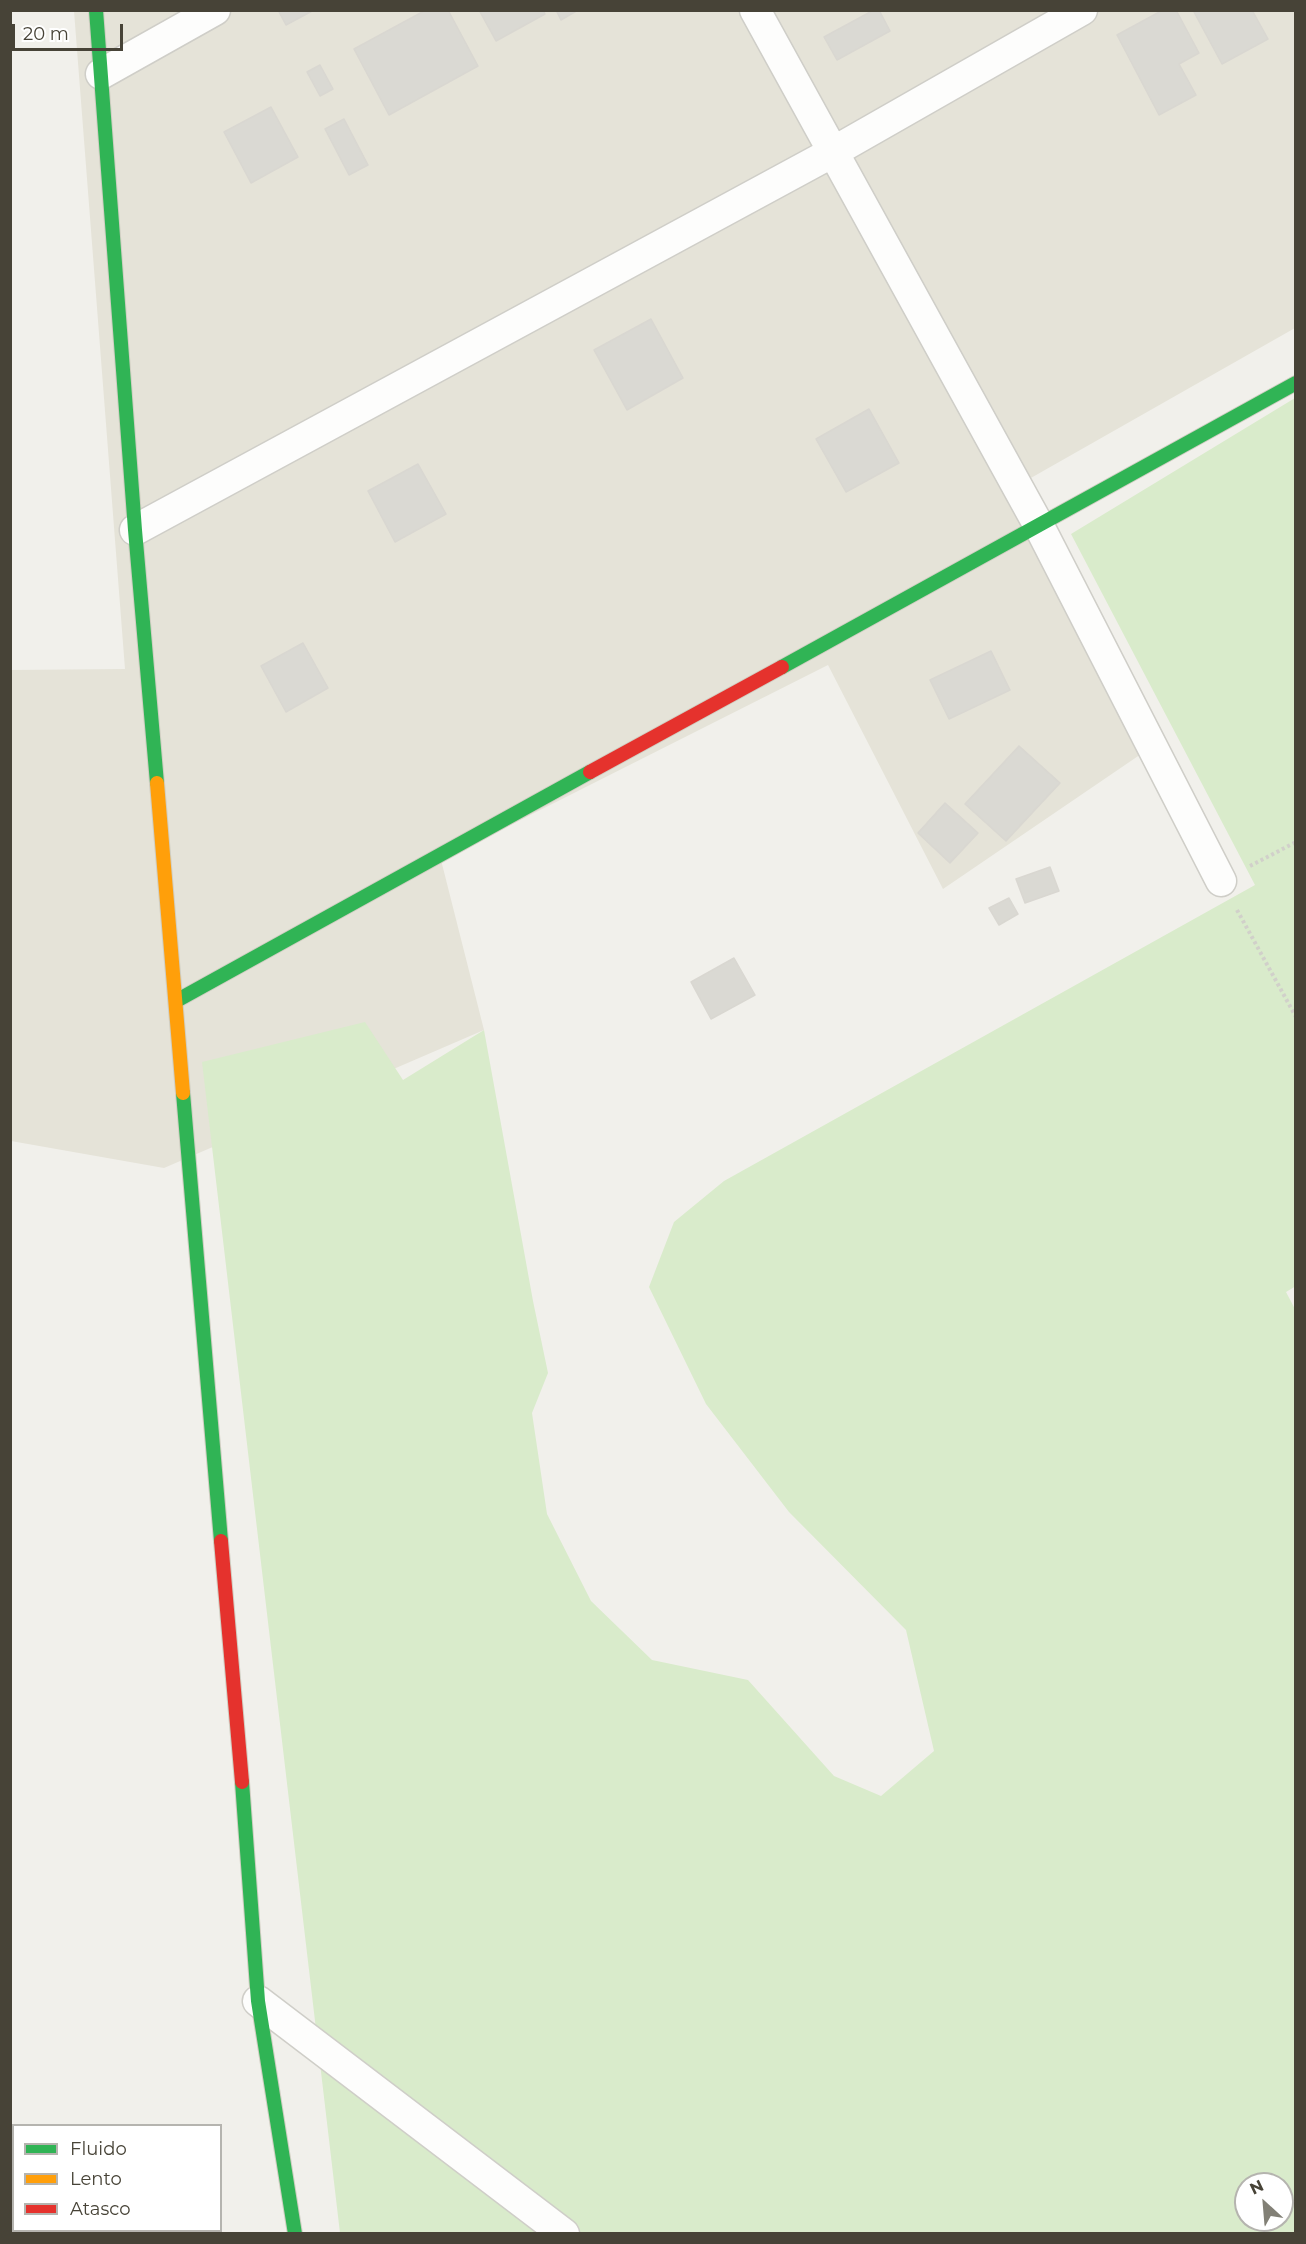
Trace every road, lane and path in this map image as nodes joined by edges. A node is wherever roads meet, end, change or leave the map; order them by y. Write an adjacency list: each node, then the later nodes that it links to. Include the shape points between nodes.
1 (96, 10): 5 (street)
2 (215, 10): 5 (street)
3 (755, 10): 6 (street)
4 (1082, 10): 6 (street)
5 (100, 74): 9 (street)
6 (832, 152): 8 (street); 9 (street)
7 (1296, 383): 8 (street)
8 (1039, 526): 11 (street); 12 (street)
9 (135, 530): 12 (street)
10 (1296, 842): 11 (path)
11 (1221, 882): 13 (path)
12 (176, 1001): 14 (street)
13 (1296, 1017)
14 (258, 2001): 15 (street); 16 (street)
15 (295, 2234)
16 (564, 2234)

